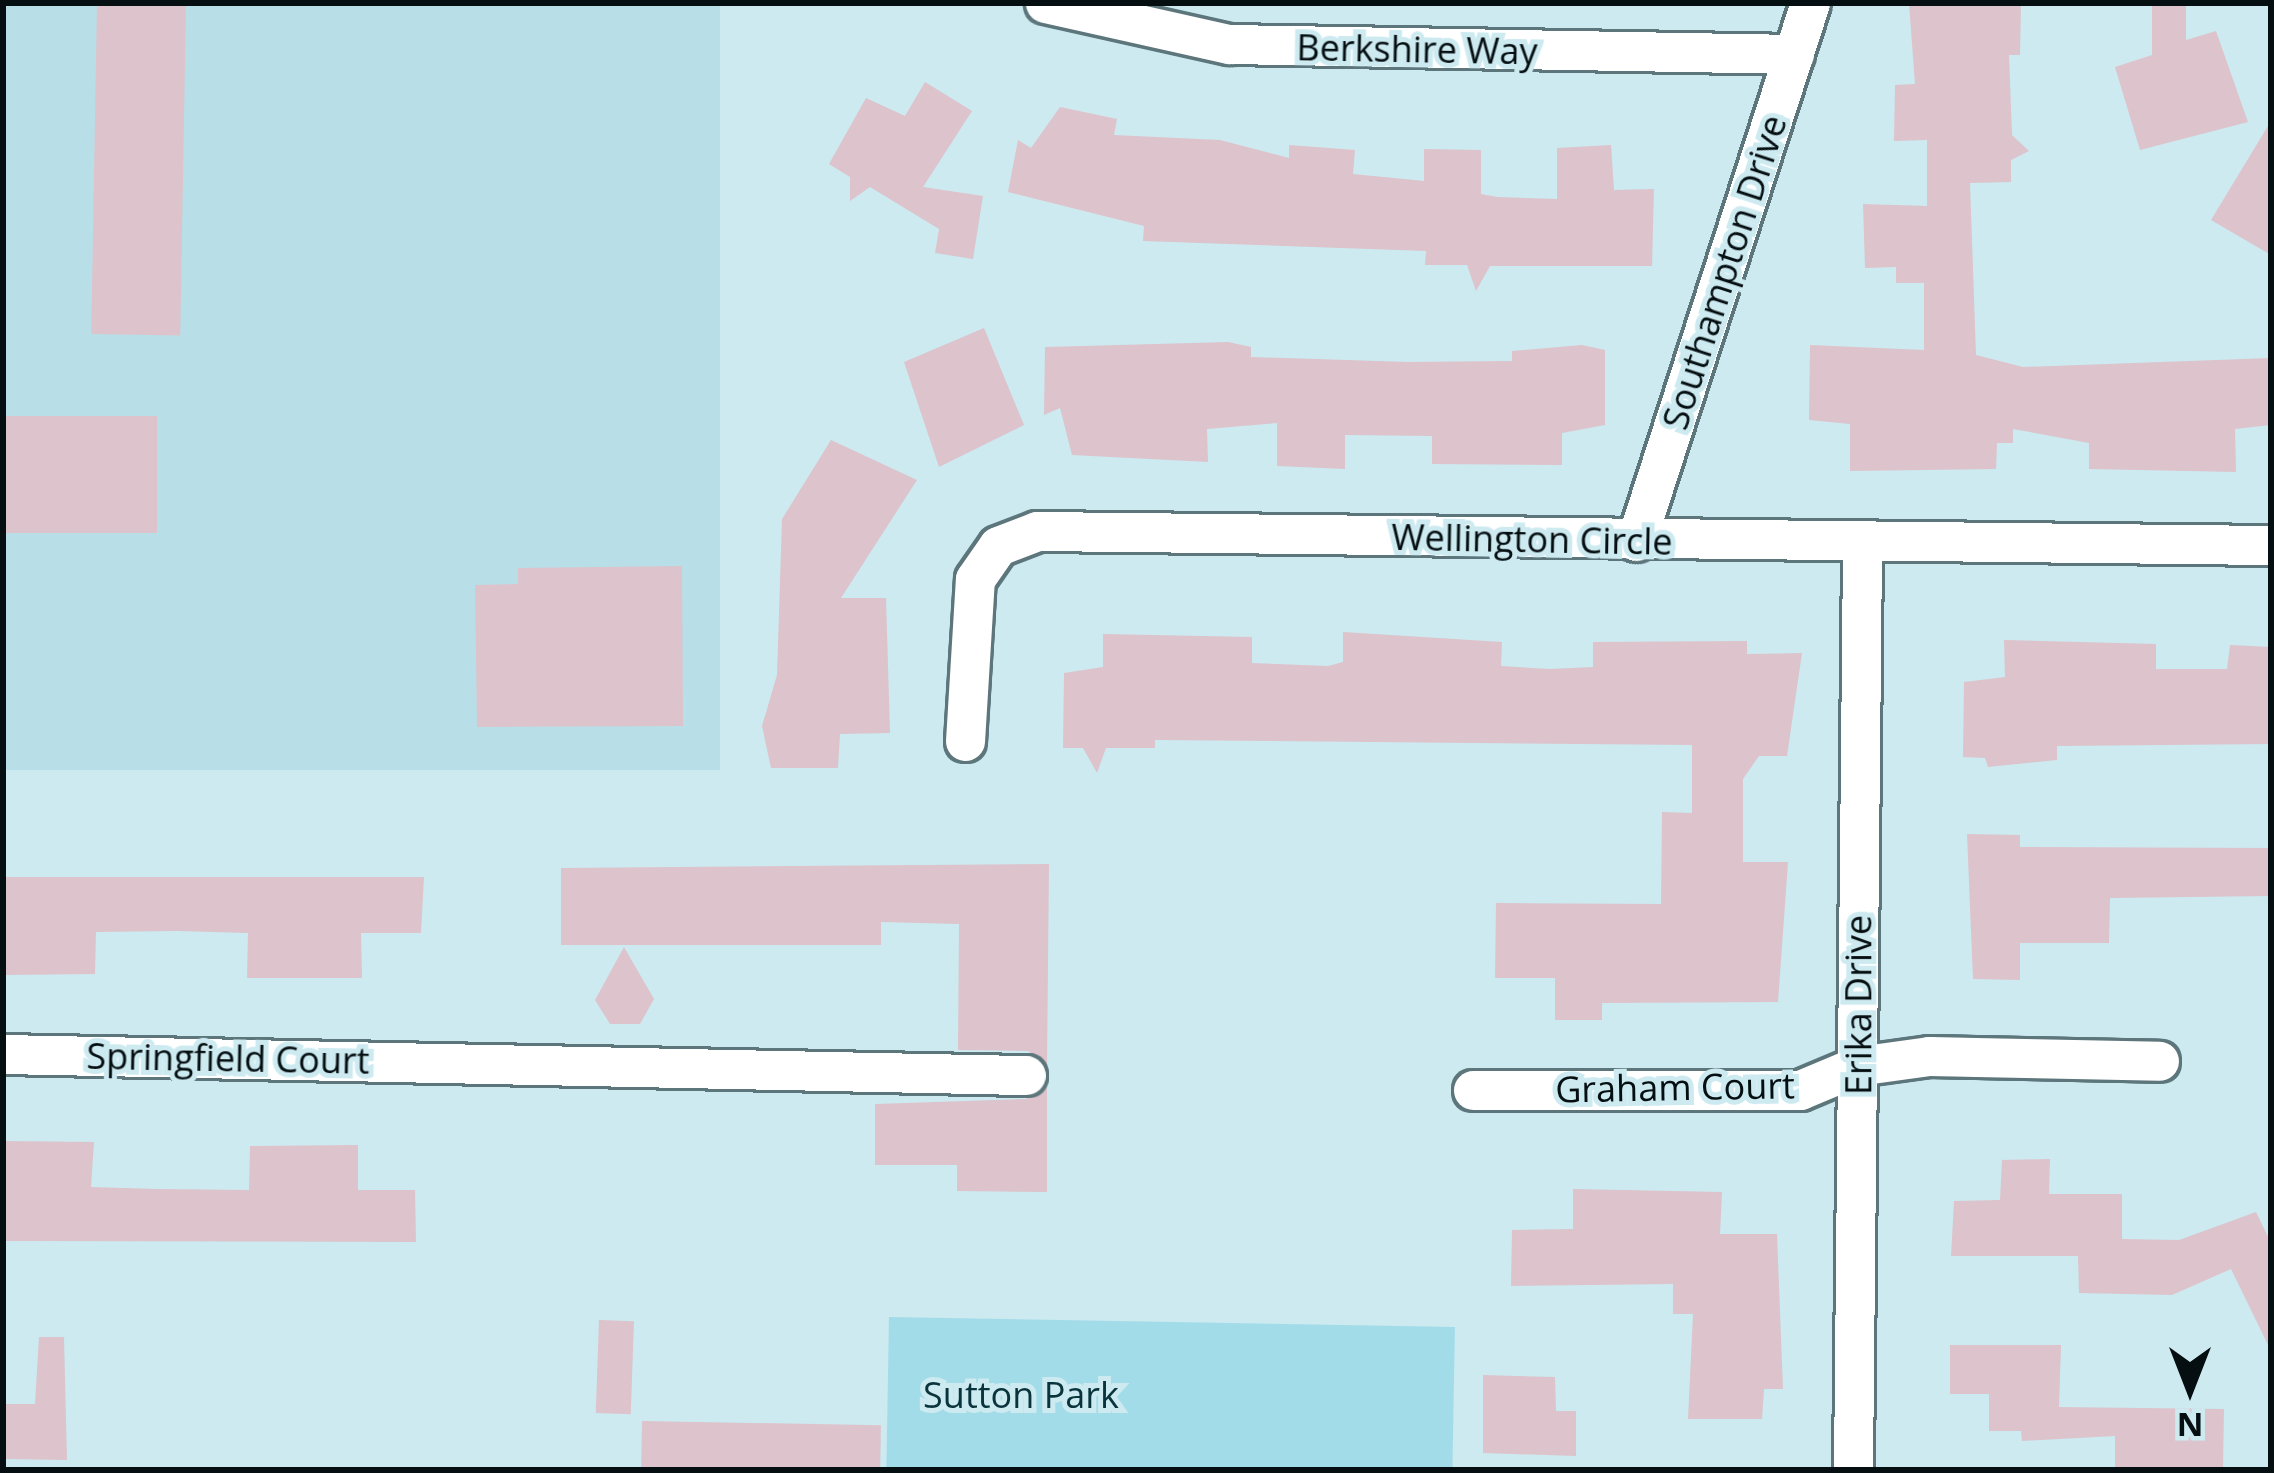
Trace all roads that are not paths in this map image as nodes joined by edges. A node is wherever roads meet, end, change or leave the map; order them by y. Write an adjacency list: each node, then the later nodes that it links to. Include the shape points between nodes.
1 (1045, 3): 3 (street, Berkshire Way, via 1228,44)
2 (1810, 3): 3 (street, Southampton Drive)
3 (1795, 54): 4 (street, Southampton Drive)
4 (1636, 541): 5 (street, Wellington Circle); 7 (street, Wellington Circle, via 1037,532 998,546 975,579)
5 (1862, 541): 6 (street, Wellington Circle); 10 (street, Erika Drive)
6 (2271, 545)
7 (965, 741)
8 (3, 1054): 11 (street, Springfield Court)
9 (2159, 1061): 10 (street, Graham Court, via 1929,1057)
10 (1857, 1066): 12 (street, Graham Court, via 1799,1090); 13 (street, Erika Drive)
11 (1026, 1075)
12 (1473, 1090)
13 (1853, 1470)

